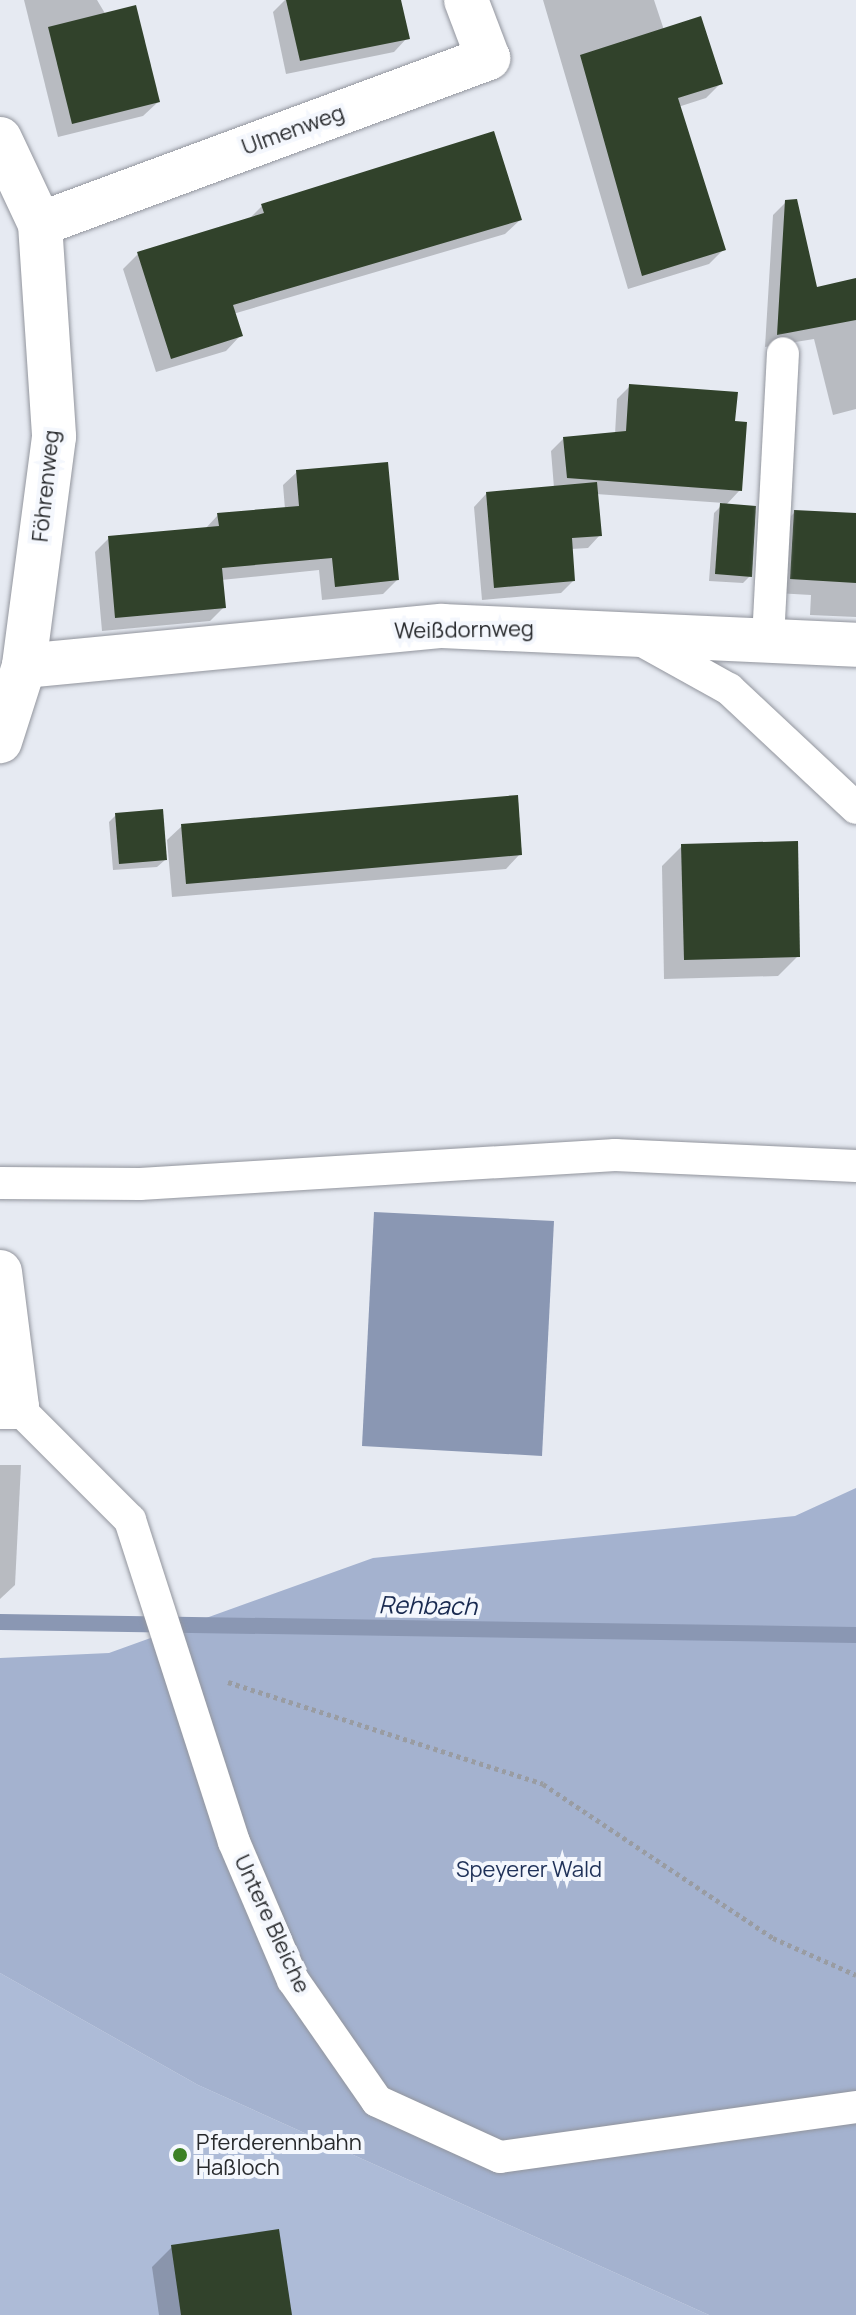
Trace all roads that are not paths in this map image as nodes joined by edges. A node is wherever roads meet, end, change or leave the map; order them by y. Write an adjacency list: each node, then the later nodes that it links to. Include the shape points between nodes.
1 (466, 0): 3 (street, Ulmenweg, via 488,58)
2 (0, 139): 3 (street, Föhrenweg)
3 (40, 224): 8 (street, Föhrenweg, via 54,437)
4 (783, 353): 6 (lane)
5 (622, 630): 6 (street, Weißdornweg); 8 (street, Weißdornweg, via 442,626); 10 (lane, via 729,689)
6 (768, 639): 7 (street, Weißdornweg)
7 (856, 645)
8 (24, 666): 9 (street, Föhrenweg)
9 (0, 741)
10 (856, 808)
11 (856, 1166): 12 (lane, via 615,1155 140,1184)
12 (0, 1183)
13 (0, 1272): 14 (street)
14 (8, 1407): 15 (lane, Untere Bleiche, via 130,1520 234,1842 293,1980 377,2101 500,2157)
15 (856, 2107)

